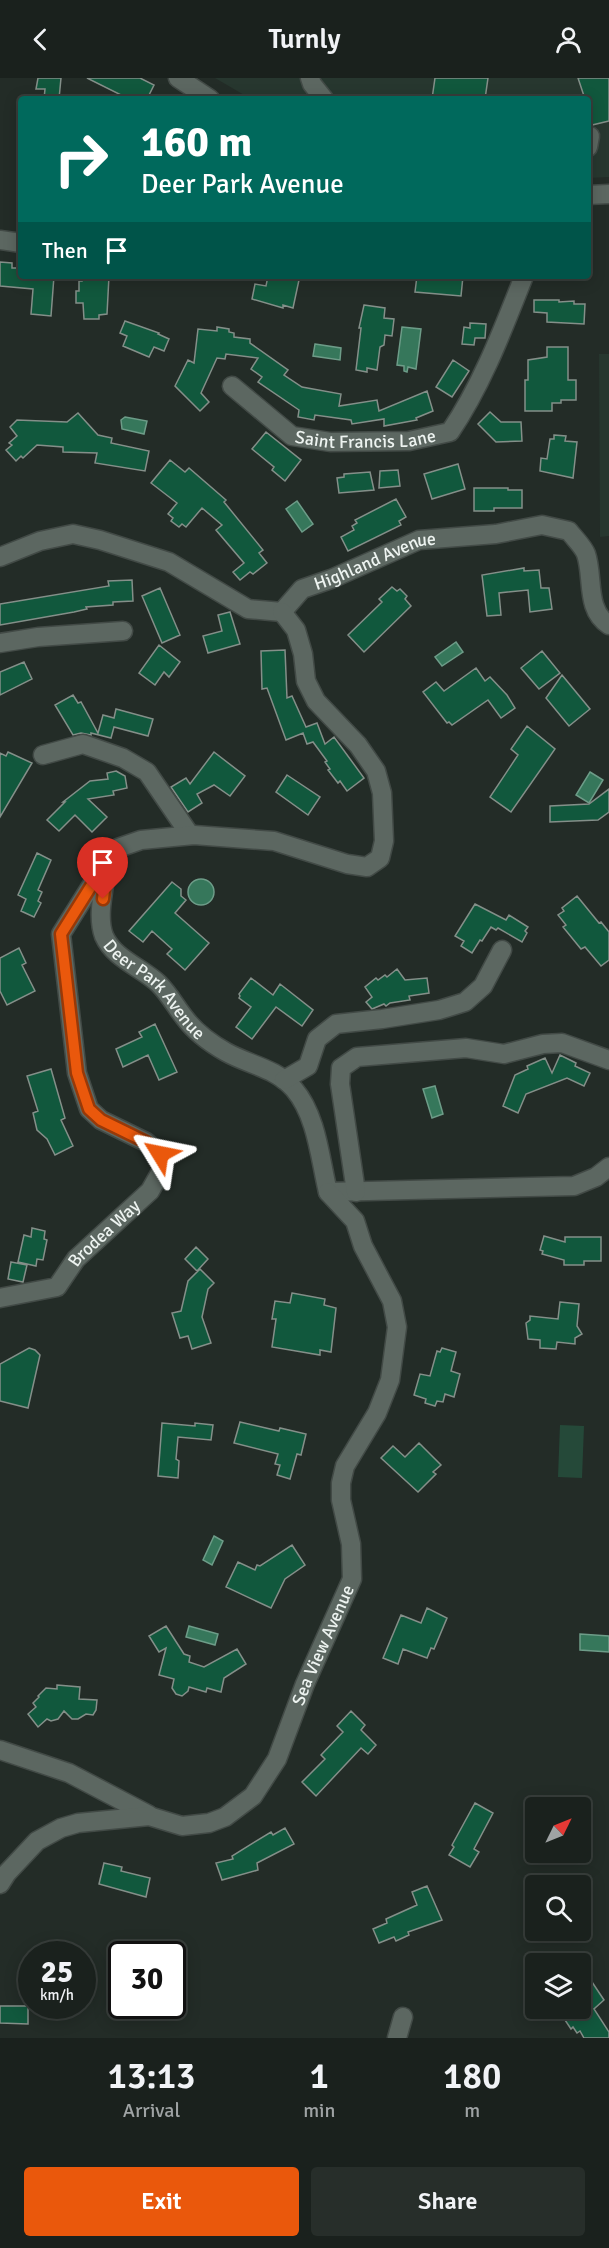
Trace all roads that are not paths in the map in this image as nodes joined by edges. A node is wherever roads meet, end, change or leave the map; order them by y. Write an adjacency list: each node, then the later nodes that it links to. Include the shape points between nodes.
1 (178, 78): 3 (street)
2 (310, 78): 4 (street)
3 (205, 96)
4 (322, 96)
5 (609, 194): 6 (street)
6 (591, 195)
7 (0, 240): 8 (street)
8 (18, 243)
9 (523, 279): 10 (street, Saint Francis Lane, via 465,409 450,432 409,441 330,442 292,436)
10 (232, 386)
11 (0, 557): 12 (street, via 40,541 73,534 170,562 248,609)
12 (282, 612): 13 (street, Highland Avenue, via 303,589 419,540 496,534 542,525 569,531 585,553 592,601); 17 (street, via 296,630 306,681 316,701 358,745 376,771 382,793 384,841 380,858 367,867 274,841)
13 (609, 625)
14 (123, 631): 15 (street)
15 (0, 643)
16 (43, 755): 17 (street, via 83,744 123,758 147,772)
17 (190, 835): 18 (street, via 141,840 118,848)
18 (108, 859): 21 (street, Deer Park Avenue, via 101,920 105,937 116,952 159,984 205,1040 271,1070); 25 (street, Brodea Way, via 61,934 77,1073 89,1109 101,1120 146,1142 160,1154 163,1168 150,1191 76,1259 57,1287)
19 (502, 950): 21 (street, via 483,986 465,1002 428,1012 336,1024 317,1039 308,1066)
20 (609, 1060): 24 (street, via 562,1043 504,1054 466,1048 357,1057 341,1068 340,1084)
21 (284, 1080): 23 (street, Deer Park Avenue, via 303,1101)
22 (609, 1167): 24 (street, via 574,1186)
23 (328, 1192): 24 (street); 27 (street, Sea View Avenue, via 355,1221 363,1246 392,1301 397,1327 390,1380 377,1413 345,1466 341,1483 352,1579 277,1759 254,1796 225,1817 209,1823 182,1826)
24 (356, 1192)
25 (0, 1298)
26 (0, 1750): 27 (street, via 69,1773)
27 (149, 1816): 28 (street, Sea View Avenue, via 61,1828 37,1841)
28 (0, 1884)
29 (403, 2017): 30 (street)
30 (397, 2038)

